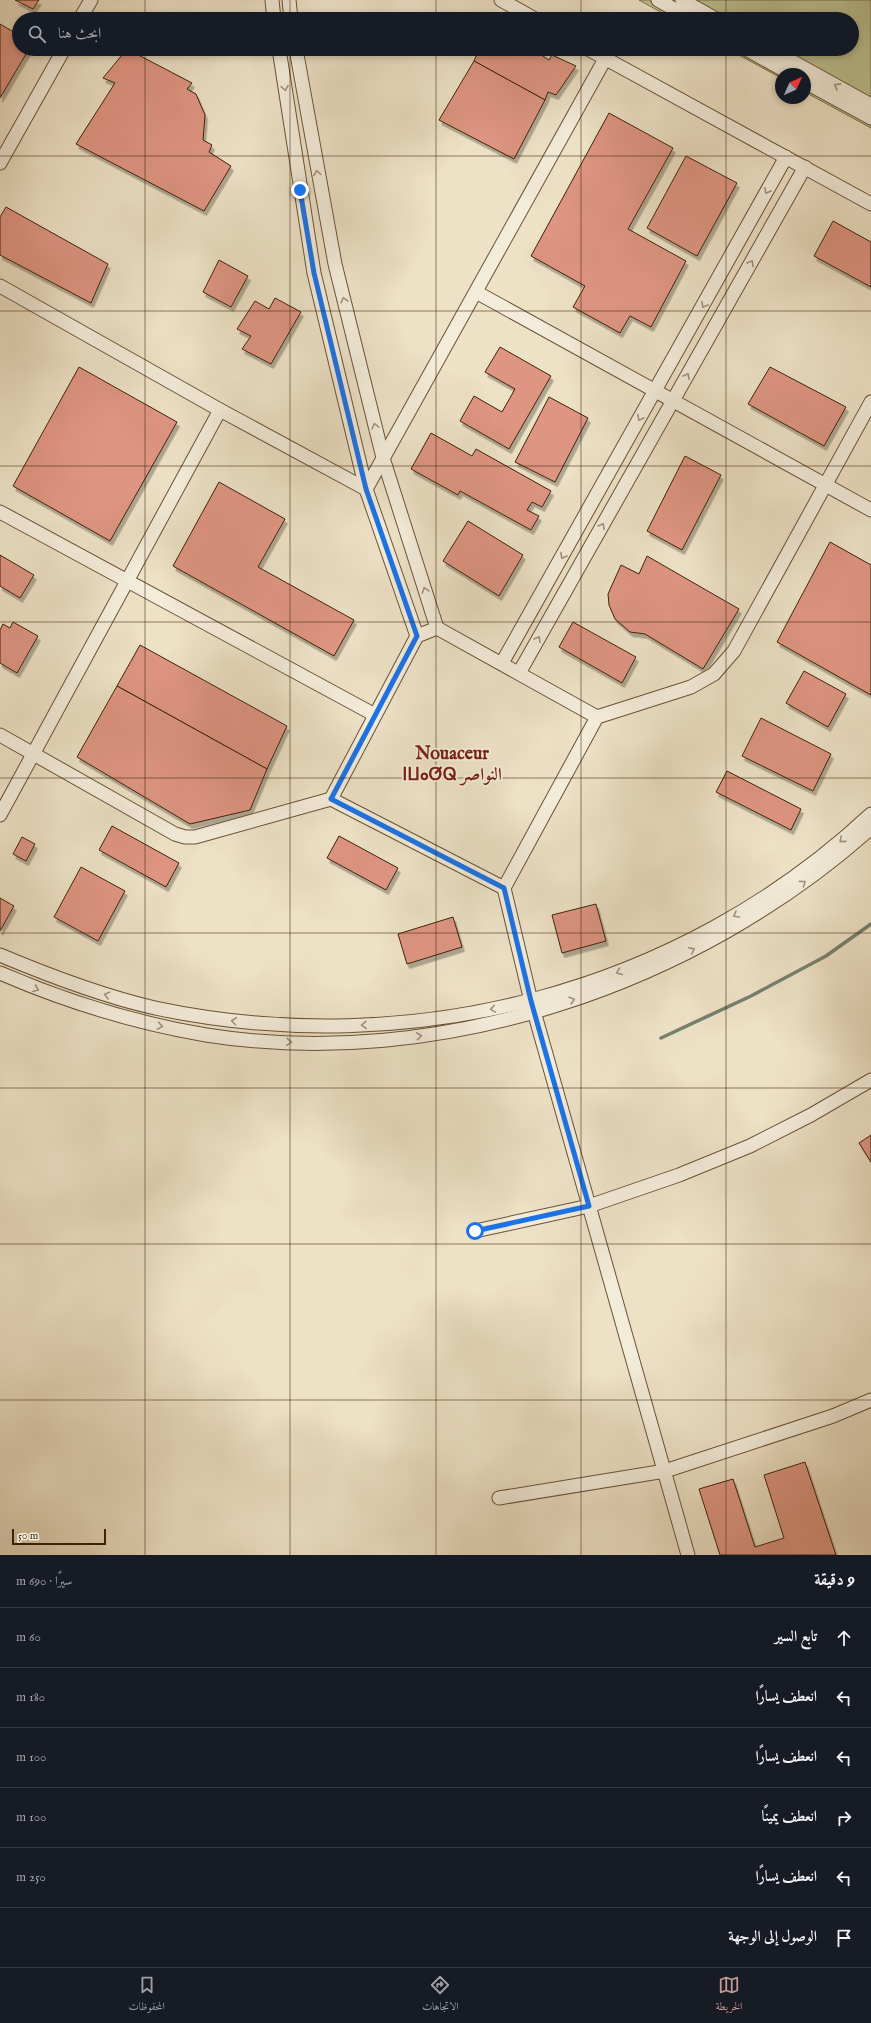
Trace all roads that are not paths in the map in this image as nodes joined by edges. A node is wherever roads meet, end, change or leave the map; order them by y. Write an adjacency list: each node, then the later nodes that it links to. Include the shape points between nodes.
1 (91, 0): 7 (street)
2 (272, 0): 8 (street)
3 (289, 0): 9 (street)
4 (502, 0): 10 (street)
5 (658, 0): 11 (street)
6 (682, 0): 12 (street)
7 (84, 12)
8 (273, 12)
9 (290, 12)
10 (523, 12)
11 (679, 12)
12 (703, 12)
13 (60, 56): 25 (street)
14 (280, 56): 36 (street, one-way to 36, via 314,273)
15 (297, 56): 34 (street, one-way to 15, via 335,264)
16 (600, 56): 19 (street)
17 (759, 56): 20 (street)
18 (783, 56): 22 (street, one-way to 18)
19 (605, 59): 24 (street); 29 (street)
20 (780, 68)
21 (811, 85): 23 (street)
22 (871, 105)
23 (871, 118)
24 (786, 157): 26 (street); 30 (street, one-way to 30)
25 (0, 163)
26 (805, 167): 27 (street); 31 (street, one-way to 26)
27 (871, 204)
28 (0, 286): 33 (street)
29 (476, 292): 30 (street); 34 (street)
30 (655, 392): 31 (street); 42 (street, one-way to 42)
31 (672, 402): 35 (street); 43 (street, one-way to 31)
32 (871, 402): 35 (street)
33 (220, 410): 36 (street); 39 (street)
34 (383, 458): 36 (street); 40 (street, one-way to 34)
35 (826, 485): 37 (street); 45 (street, via 734,652 714,674 691,687)
36 (366, 489): 41 (street)
37 (871, 510)
38 (0, 512): 39 (street)
39 (126, 582): 44 (street); 47 (street)
40 (438, 628): 41 (street); 42 (street)
41 (417, 636): 44 (street)
42 (502, 663): 43 (street)
43 (518, 673): 45 (street)
44 (375, 715): 48 (street)
45 (597, 717): 52 (street)
46 (0, 735): 47 (street)
47 (34, 753): 48 (street, via 175,834 185,837); 50 (street)
48 (331, 799): 52 (street)
49 (871, 814): 53 (street, one-way to 53)
50 (0, 815)
51 (871, 828): 53 (street, one-way to 51, via 843,852)
52 (504, 888): 56 (street)
53 (784, 890): 56 (street, via 661,954)
54 (0, 955): 56 (street, one-way to 54, via 382,1025 268,1024 210,1018 147,1006 44,974)
55 (0, 973): 56 (street, one-way to 56, via 38,990 150,1024 208,1035 267,1041 325,1043 384,1040 442,1033 507,1019)
56 (533, 1006): 58 (street)
57 (871, 1080): 58 (street, via 750,1146 679,1175)
58 (589, 1206): 59 (street); 61 (street)
59 (475, 1231)
60 (871, 1400): 61 (street, via 833,1416)
61 (665, 1471): 62 (street); 63 (street)
62 (499, 1498)
63 (688, 1555)

